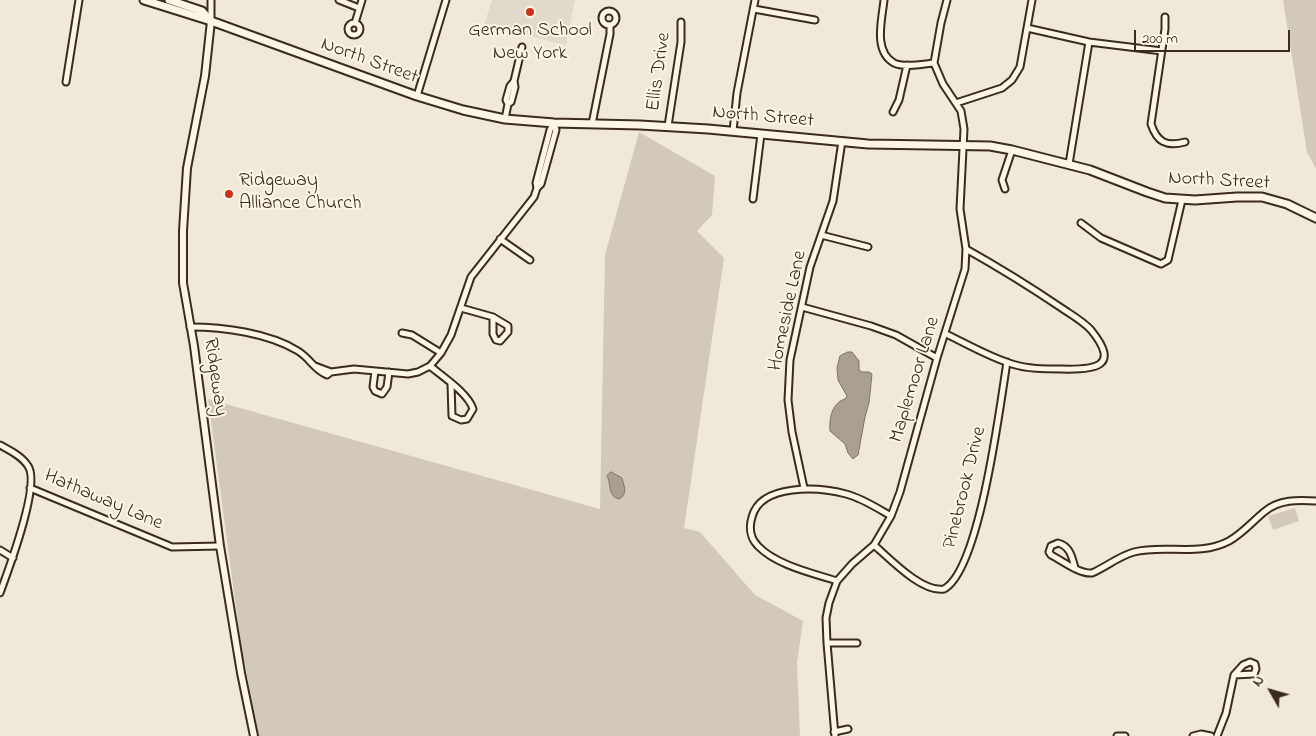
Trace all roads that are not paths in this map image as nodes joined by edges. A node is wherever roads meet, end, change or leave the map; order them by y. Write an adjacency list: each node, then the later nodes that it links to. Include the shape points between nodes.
1 (79, 0): 26 (street)
2 (144, 0): 16 (main road, North Street)
3 (170, 0): 16 (main road, North Street, via 202,11)
4 (212, 0): 16 (street)
5 (340, 0): 12 (street)
6 (362, 0): 12 (street)
7 (446, 0): 27 (street)
8 (755, 0): 13 (street)
9 (884, 0): 25 (street, via 883,52 895,63)
10 (947, 0): 24 (street)
11 (1032, 0): 20 (street)
12 (359, 8): 18 (street)
13 (754, 9): 15 (street); 34 (street, via 737,93)
14 (1165, 18): 23 (street)
15 (815, 20)
16 (211, 21): 27 (main road, North Street); 54 (street, Ridgeway, via 205,76 187,168 183,231 184,283)
17 (681, 22): 33 (street, Ellis Drive)
18 (356, 23)
19 (610, 26): 32 (street)
20 (1027, 28): 21 (street); 28 (street, via 1020,67 1012,80 1002,88)
21 (1089, 42): 23 (street); 40 (street)
22 (522, 48): 30 (street)
23 (1162, 51): 37 (street, via 1151,124 1154,135 1163,142 1174,145)
24 (934, 63): 25 (street); 28 (street, Maplemoor Lane)
25 (907, 65): 29 (street)
26 (66, 82)
27 (417, 96): 30 (main road, North Street)
28 (956, 103): 38 (street, Maplemoor Lane, via 961,111)
29 (893, 112)
30 (505, 119): 31 (main road, North Street)
31 (554, 123): 32 (main road, North Street); 47 (street, via 556,130 541,184)
32 (592, 124): 33 (main road, North Street)
33 (668, 126): 34 (main road, North Street)
34 (733, 131): 35 (main road, North Street)
35 (760, 134): 36 (main road, North Street); 42 (street)
36 (842, 141): 38 (main road, North Street); 46 (street, Homeside Lane, via 833,201)
37 (1185, 142)
38 (964, 145): 39 (main road, North Street); 49 (street, Maplemoor Lane, via 960,209)
39 (1012, 150): 40 (main road, North Street); 41 (street, via 1002,180)
40 (1069, 164): 43 (main road, North Street, via 1148,192)
41 (1005, 189)
42 (753, 199)
43 (1182, 200): 44 (main road, North Street, via 1262,197 1287,204); 45 (street, via 1168,260 1161,264 1101,238)
44 (1316, 218)
45 (1081, 223)
46 (821, 235): 48 (street); 51 (street, Homeside Lane)
47 (500, 238): 50 (street); 52 (street, via 471,276)
48 (868, 247)
49 (966, 249): 56 (street, Maplemoor Lane, via 963,280); 59 (street, via 1022,281 1087,326 1104,355 1096,367 1082,370 1031,369)
50 (530, 260)
51 (802, 307): 58 (street, via 896,335); 66 (street, Homeside Lane, via 790,360 788,400)
52 (461, 308): 53 (street); 57 (street)
53 (493, 317): 53 (street, via 508,326 508,332 500,341 493,334)
54 (190, 327): 61 (street, via 243,331 286,345 300,352 314,366 332,372); 70 (street, Ridgeway)
55 (402, 333): 57 (street, via 412,335)
56 (946, 334): 58 (street, Maplemoor Lane); 59 (street)
57 (441, 353): 60 (street)
58 (938, 358): 68 (street, Maplemoor Lane)
59 (1006, 362): 69 (street, Pinebrook Drive, via 988,476 976,527 967,555 953,580 944,589 933,589 906,573)
60 (430, 366): 62 (street, via 408,374); 63 (street)
61 (375, 371): 62 (street); 62 (street, via 373,387 382,394 387,387)
62 (389, 372)
63 (452, 384): 63 (street, via 471,402 473,409 467,419 452,416)
64 (0, 445): 65 (street, Hathaway Lane, via 28,465)
65 (30, 488): 70 (street, Hathaway Lane, via 172,547); 72 (street)
66 (804, 488): 68 (street, via 846,494); 74 (street, via 765,498 752,516 751,533 756,544 768,554 798,569)
67 (1316, 500): 73 (street, via 1284,502 1274,506 1250,526 1216,546 1133,552 1092,573)
68 (891, 516): 69 (street, Maplemoor Lane)
69 (874, 545): 74 (street, Maplemoor Lane)
70 (220, 546): 81 (street, Ridgeway)
71 (0, 550): 72 (street)
72 (13, 558): 75 (street)
73 (1075, 568): 73 (street, via 1067,548 1060,543 1049,549 1051,555)
74 (837, 581): 76 (street, Maplemoor Lane, via 826,618)
75 (0, 594)
76 (827, 643): 77 (street); 80 (street, Maplemoor Lane)
77 (857, 643)
78 (1234, 675): 86 (street)
79 (848, 729): 80 (street)
80 (834, 734)
81 (254, 736)
82 (1117, 736): 83 (street)
83 (1125, 736)
84 (1193, 736): 85 (street)
85 (1211, 736)
86 (1217, 736)

